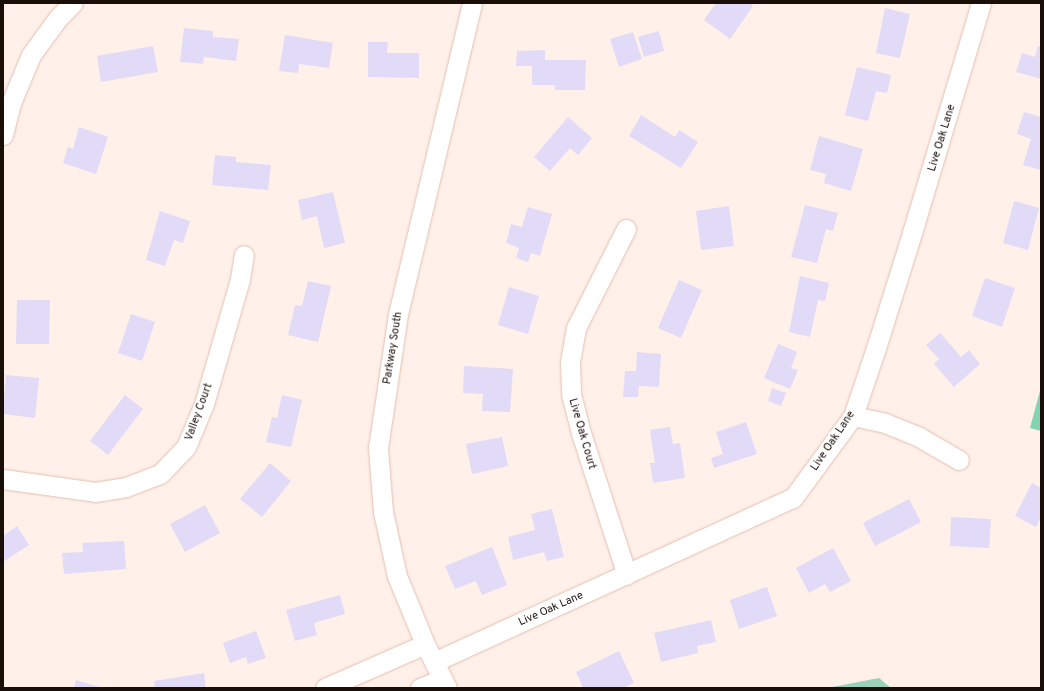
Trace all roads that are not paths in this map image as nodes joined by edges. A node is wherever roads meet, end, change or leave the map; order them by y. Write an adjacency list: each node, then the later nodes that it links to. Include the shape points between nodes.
1 (73, 3): 4 (street, via 58,18 31,55 11,103)
2 (472, 3): 11 (street, Parkway South, via 398,314 378,448 383,512 397,576)
3 (981, 3): 7 (street, Live Oak Lane, via 908,247)
4 (4, 128)
5 (626, 229): 10 (street, Live Oak Court, via 576,328 570,362 571,394 581,434)
6 (244, 255): 9 (street, Valley Court, via 240,279 204,404 186,447 160,474 126,487 95,492)
7 (853, 416): 8 (street, via 885,423 919,437); 10 (street, Live Oak Lane, via 793,498)
8 (959, 460)
9 (3, 479)
10 (627, 575): 12 (street, Live Oak Lane)
11 (425, 644): 12 (street, Parkway South); 13 (street)
12 (441, 676): 14 (street, Live Oak Lane)
13 (325, 688)
14 (420, 688)

